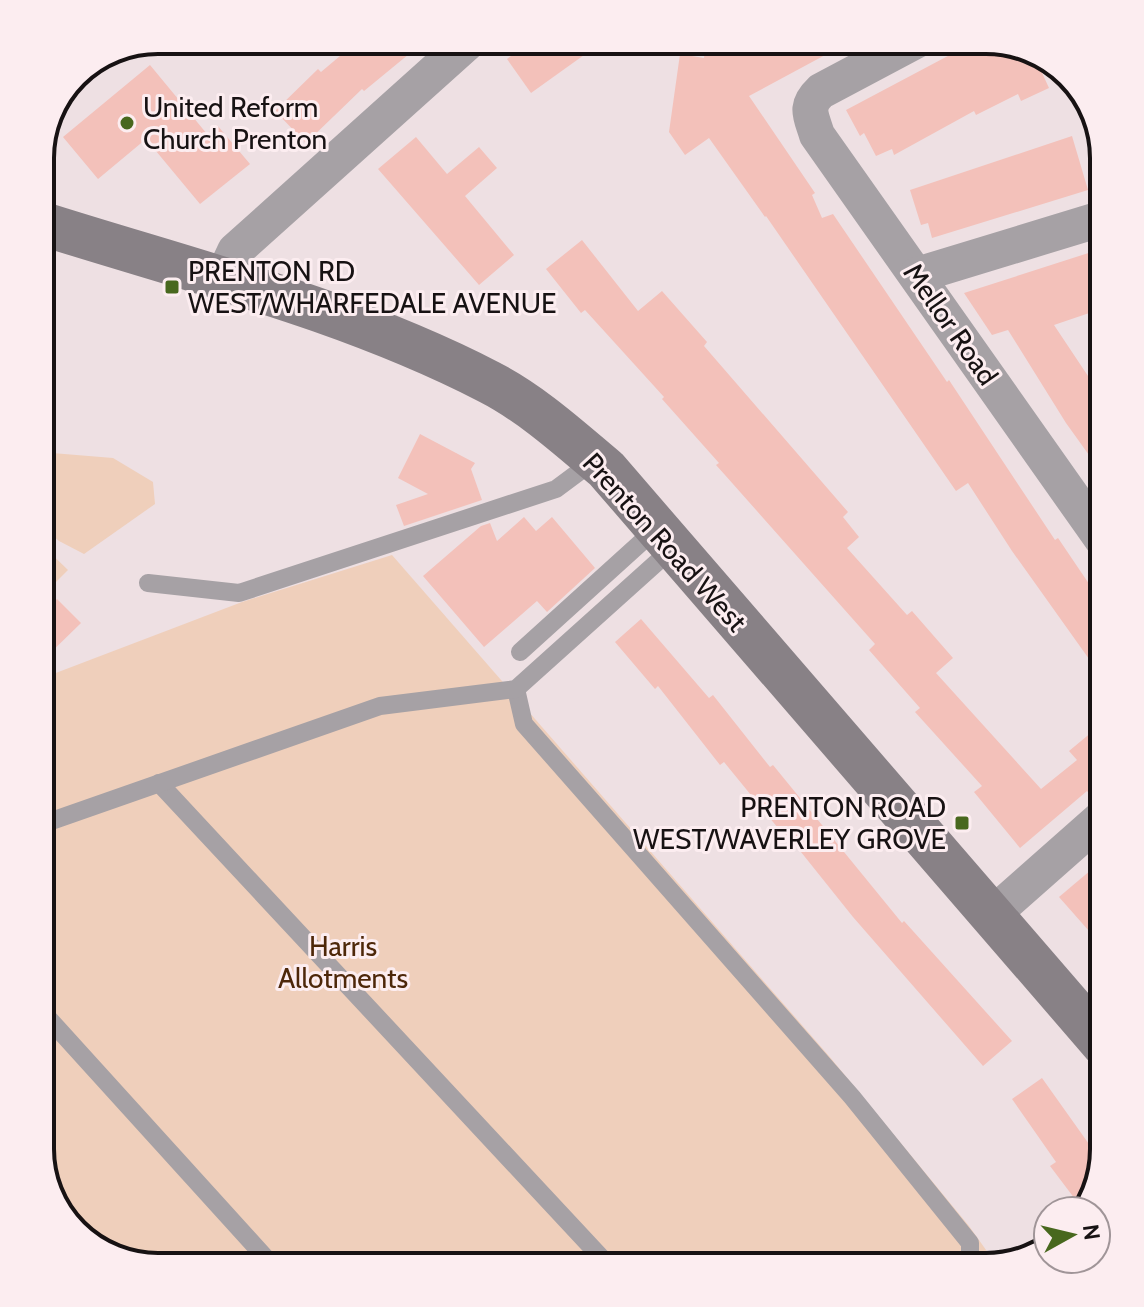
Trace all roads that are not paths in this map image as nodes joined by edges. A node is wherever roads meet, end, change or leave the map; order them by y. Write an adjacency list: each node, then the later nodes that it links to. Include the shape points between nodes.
1 (454, 54): 6 (street, via 235,251)
2 (891, 54): 5 (street, Mellor Road, via 821,91 810,111 817,135)
3 (1090, 222): 5 (street)
4 (54, 227): 6 (street, Prenton Road West)
5 (917, 275): 8 (street, Mellor Road)
6 (222, 279): 7 (street, Prenton Road West, via 407,344 491,383 545,418)
7 (595, 460): 9 (street, Prenton Road West); 10 (lane, via 556,489 239,593)
8 (1090, 522)
9 (665, 538): 11 (lane); 12 (lane); 16 (street, Prenton Road West)
10 (148, 583)
11 (520, 652)
12 (516, 689): 13 (lane, via 380,706); 21 (lane, via 524,724 852,1097 970,1243)
13 (159, 783): 14 (lane); 20 (lane)
14 (54, 820)
15 (1090, 828): 16 (street)
16 (992, 915): 18 (street, Prenton Road West)
17 (54, 1024): 19 (lane)
18 (1090, 1029)
19 (261, 1253)
20 (597, 1253)
21 (970, 1253)

